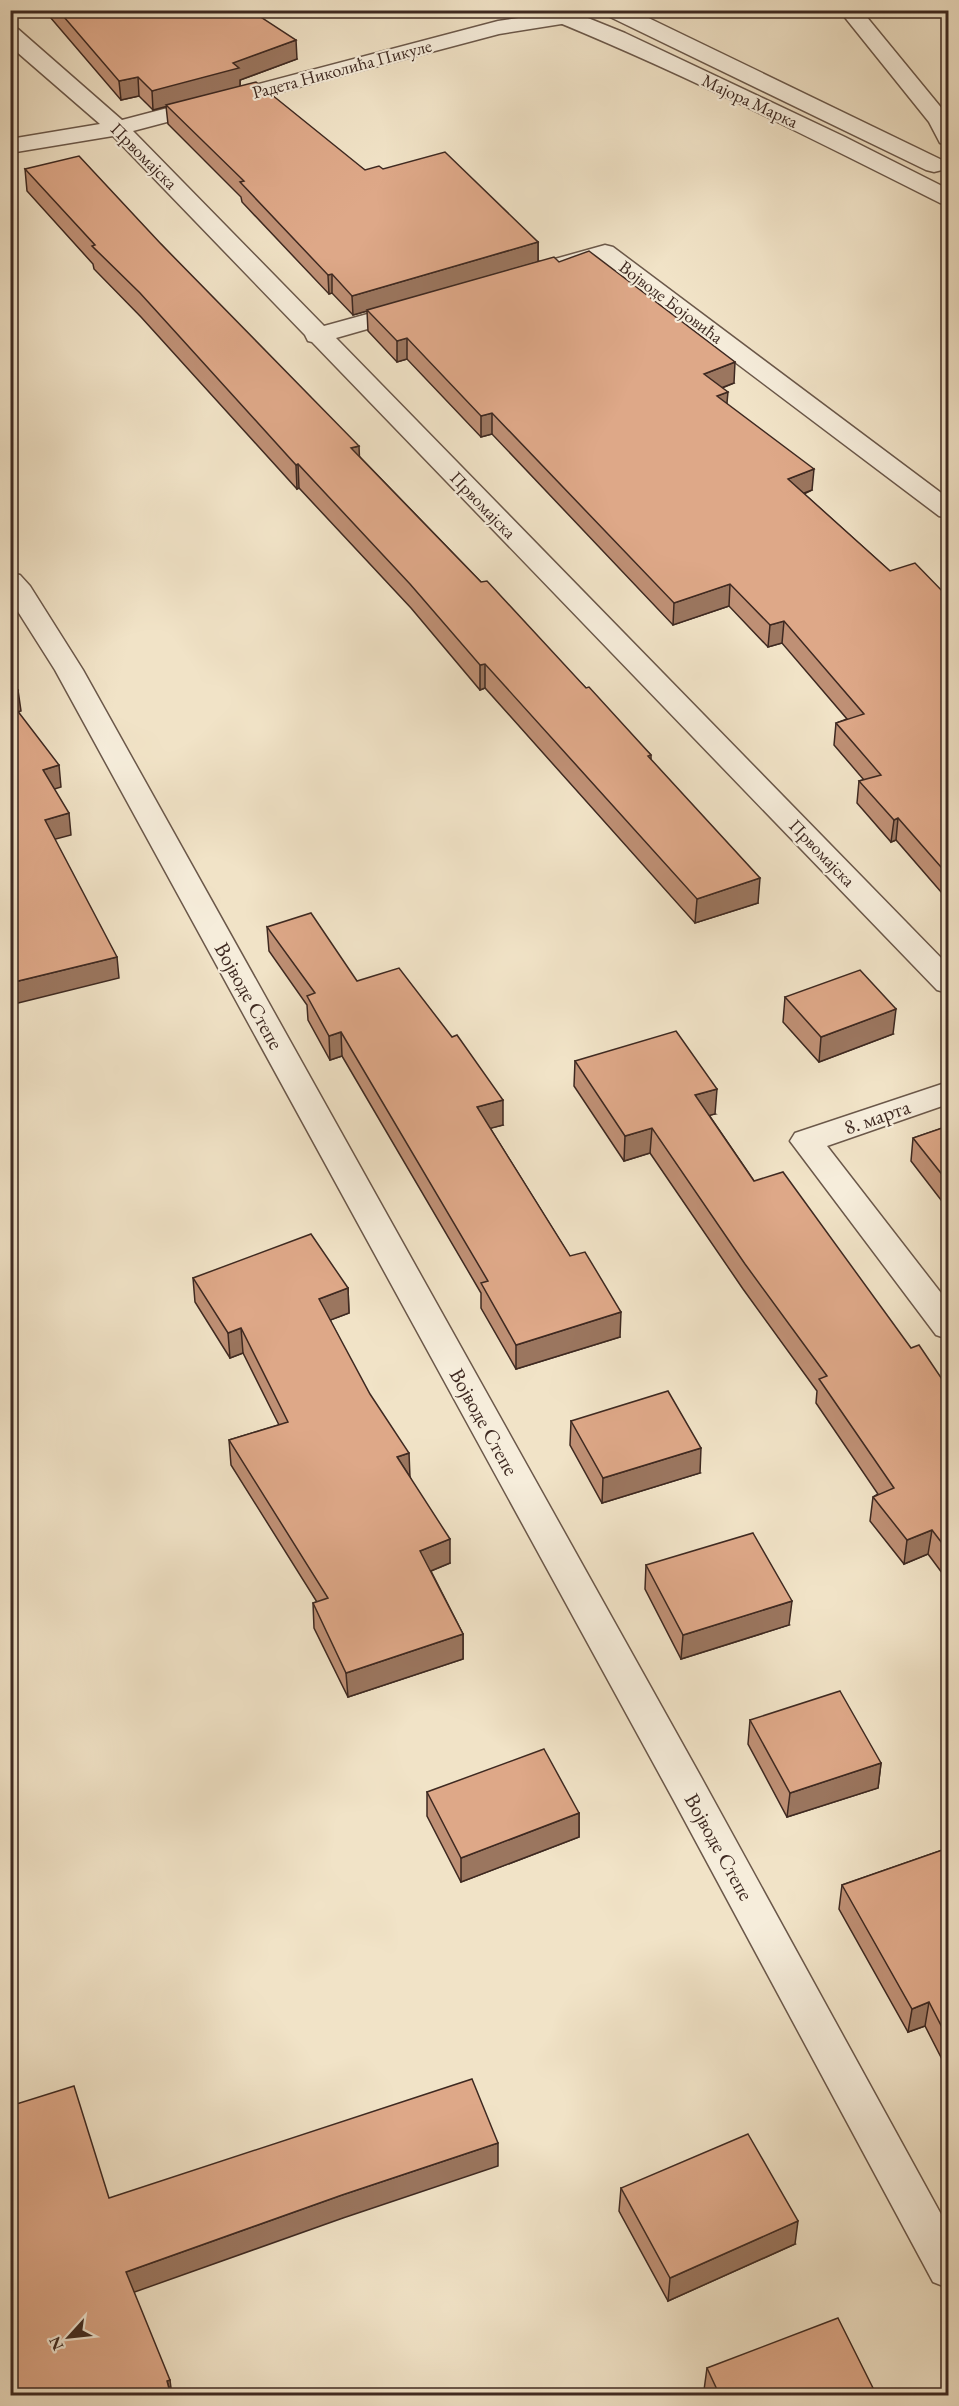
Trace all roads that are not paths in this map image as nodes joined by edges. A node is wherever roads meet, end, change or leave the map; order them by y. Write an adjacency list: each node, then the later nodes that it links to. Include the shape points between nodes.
1 (530, 10): 6 (street, Радета Николића Пикуле)
2 (588, 10): 5 (street, Радета Николића Пикуле)
3 (614, 10): 11 (street, Мајора Марка)
4 (849, 10): 9 (street, via 940,120)
5 (557, 14): 6 (street, Радета Николића Пикуле); 12 (street, Мајора Марка, via 756,103)
6 (498, 28): 8 (street, Радета Николића Пикуле)
7 (10, 34): 8 (street, Првомајска)
8 (118, 128): 10 (street, Радета Николића Пикуле); 15 (street, Првомајска)
9 (948, 138)
10 (10, 146)
11 (948, 172)
12 (948, 198)
13 (525, 275): 16 (street, Војводе Бојовића, via 605,252)
14 (432, 302): 15 (street)
15 (317, 336): 18 (street, Првомајска)
16 (948, 510)
17 (10, 581): 21 (street, Војводе Степе, via 74,680 676,1767)
18 (948, 983)
19 (948, 1093): 20 (street, 8. марта, via 806,1141)
20 (948, 1326)
21 (948, 2268)

